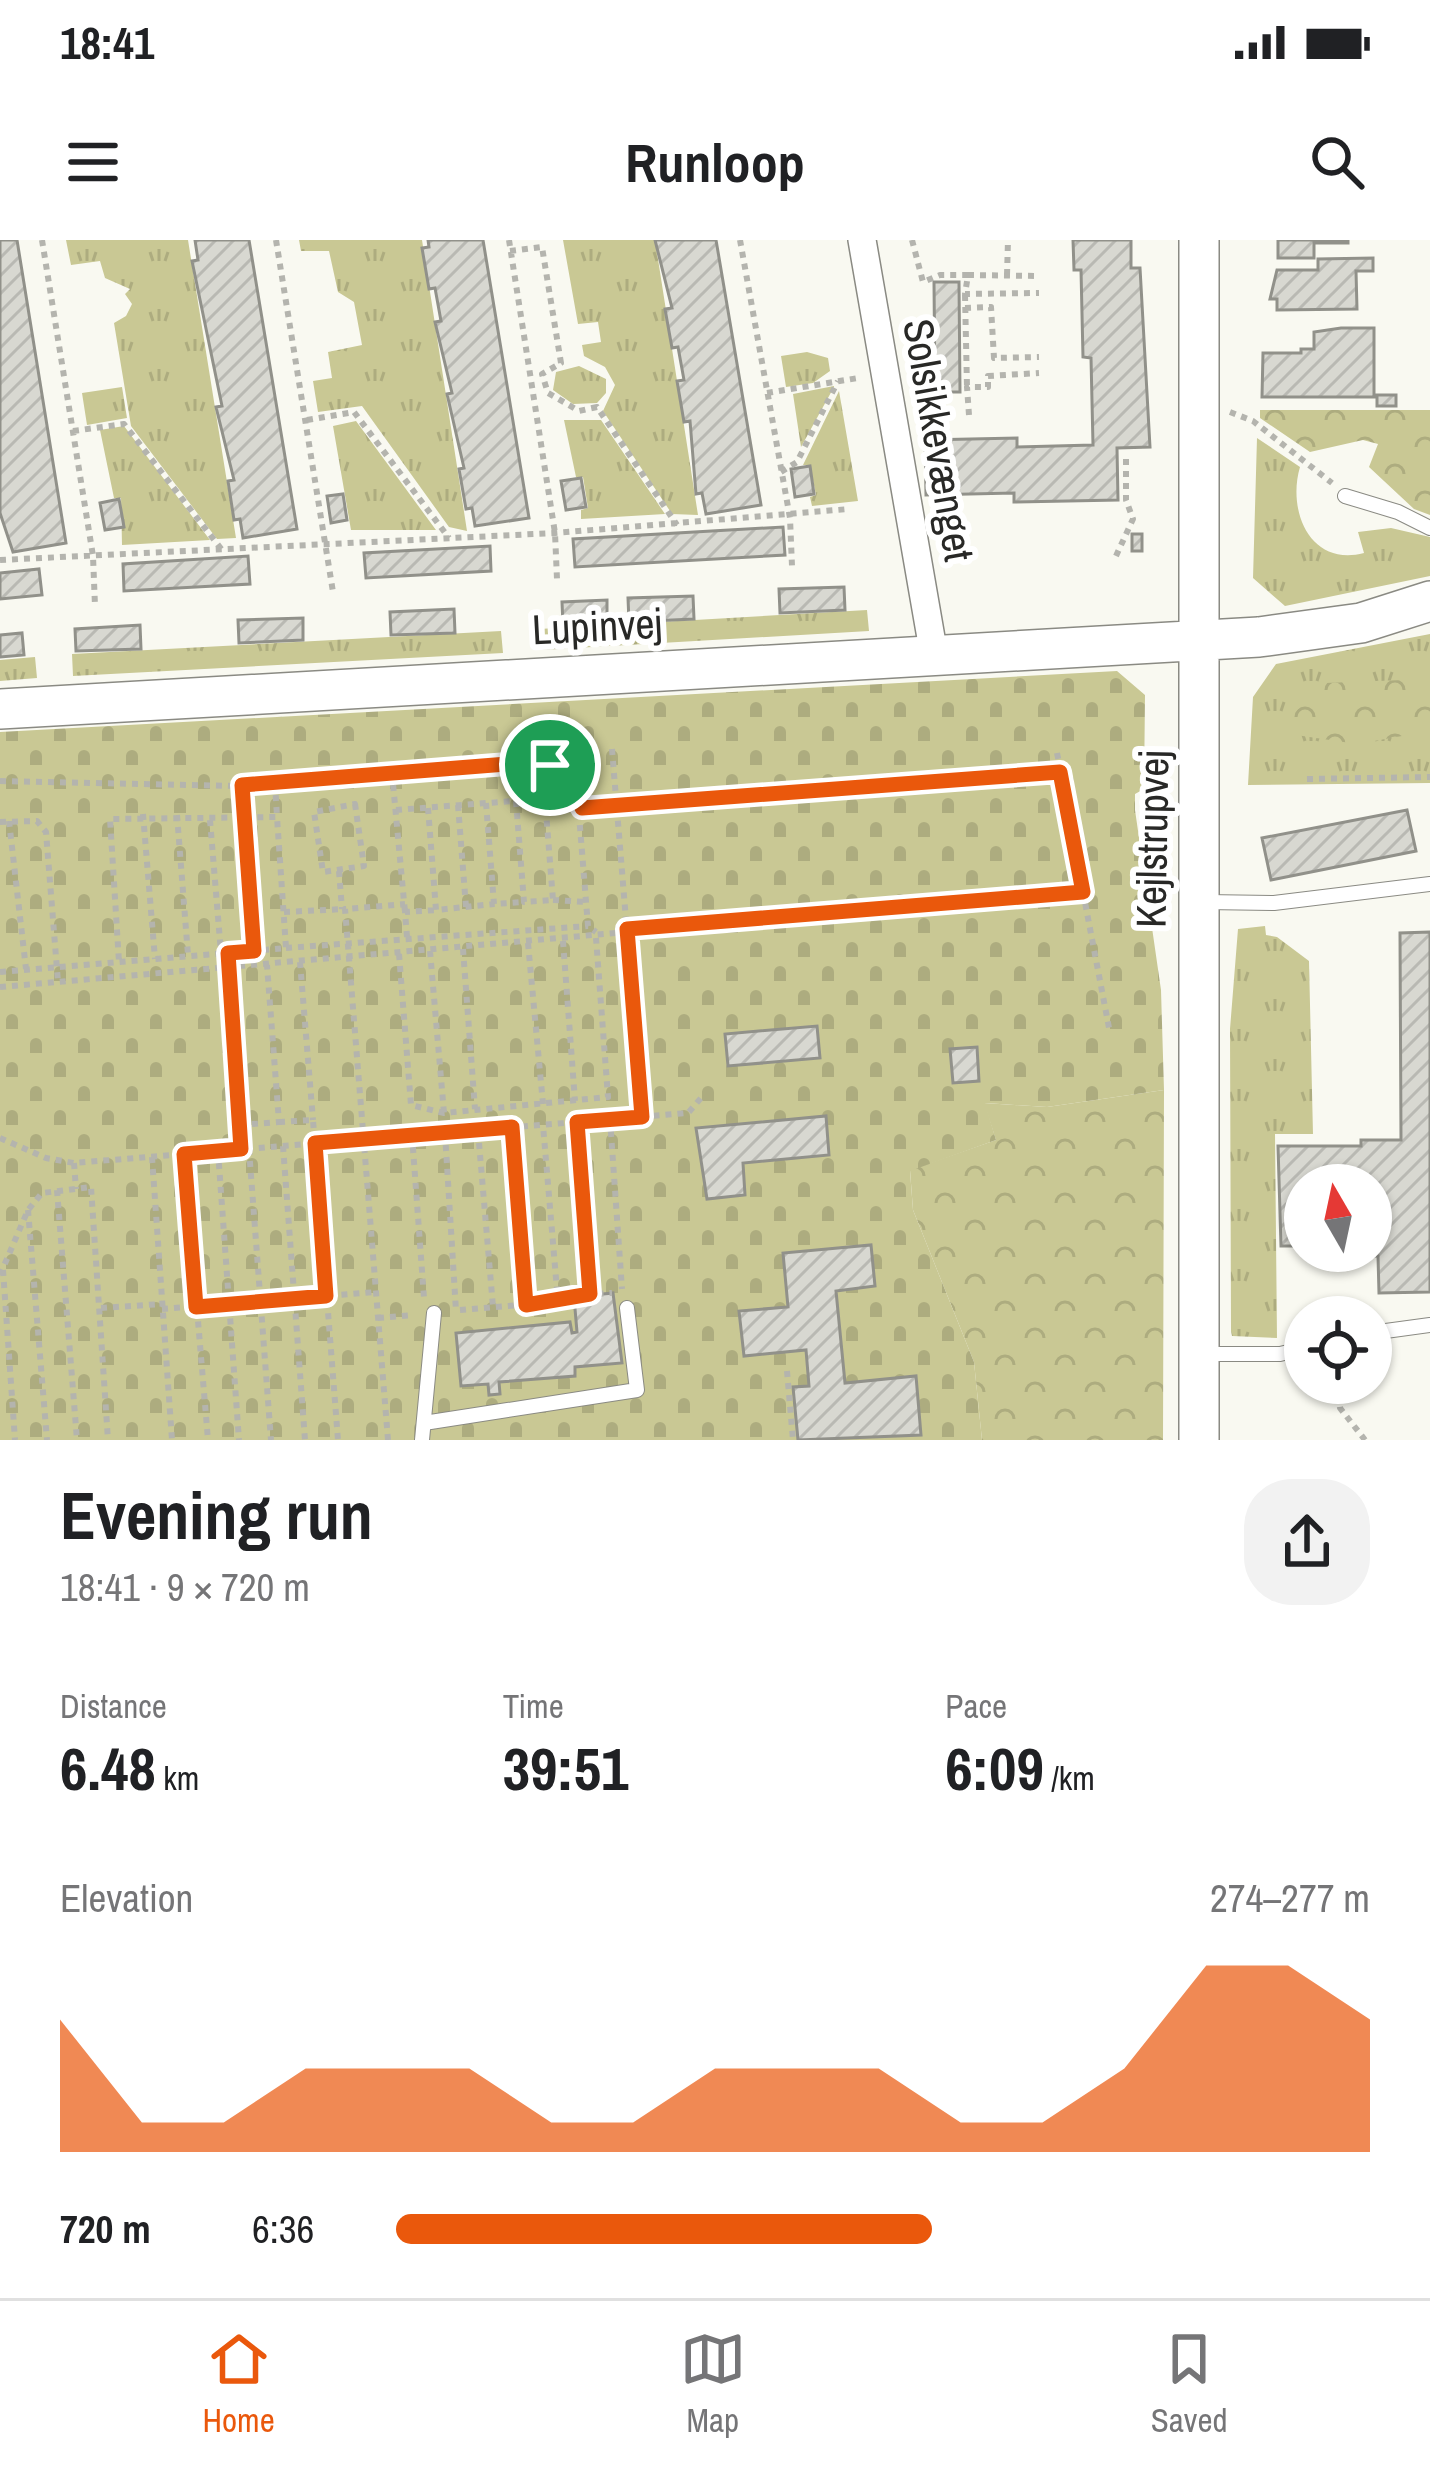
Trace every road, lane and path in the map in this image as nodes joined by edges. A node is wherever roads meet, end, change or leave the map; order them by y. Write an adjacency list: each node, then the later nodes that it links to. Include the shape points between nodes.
1 (41, 240): 27 (path)
2 (276, 240): 26 (path)
3 (509, 240): 9 (path)
4 (740, 240): 23 (path)
5 (862, 240): 19 (street, Solsikkevænget)
6 (913, 240): 10 (path, via 923,282)
7 (1008, 240): 11 (path)
8 (1199, 240): 24 (street, Kejlstrupvej)
9 (510, 250): 18 (path, via 542,247 561,362); 20 (path)
10 (968, 275): 11 (path); 14 (path)
11 (1007, 275): 12 (path)
12 (1039, 276)
13 (1039, 293): 14 (path)
14 (965, 294): 15 (path)
15 (965, 308): 16 (path, via 991,307 994,358); 22 (path)
16 (1039, 357)
17 (1039, 373): 22 (path, via 988,376 988,387)
18 (542, 374): 20 (path); 33 (path, via 554,401 579,412 596,407)
19 (885, 374): 21 (path); 48 (street, Solsikkevænget)
20 (530, 375): 35 (path)
21 (838, 381): 23 (path); 29 (path, via 797,462)
22 (968, 387): 25 (path)
23 (767, 393): 29 (path)
24 (1199, 400): 30 (path, via 1253,421); 47 (street, Kejlstrupvej)
25 (969, 416)
26 (306, 420): 36 (path, via 354,412); 37 (path)
27 (73, 431): 38 (path, via 124,424); 39 (path)
28 (1126, 455): 40 (path, via 1133,519)
29 (781, 472): 32 (path)
30 (1345, 496): 34 (lane)
31 (849, 509): 32 (path)
32 (790, 518): 33 (path); 42 (path)
33 (677, 525): 35 (path)
34 (1430, 528)
35 (555, 533): 36 (path); 43 (path)
36 (449, 538): 37 (path)
37 (327, 544): 38 (path); 44 (path)
38 (222, 550): 39 (path)
39 (93, 556): 41 (path); 46 (path)
40 (1117, 556)
41 (1, 560)
42 (793, 566)
43 (556, 579)
44 (333, 592)
45 (1430, 602): 47 (street, Lupinvej, via 1361,623)
46 (95, 606)
47 (1199, 638): 48 (street, Lupinvej); 80 (street, Kejlstrupvej)
48 (934, 655): 49 (street, Lupinvej)
49 (0, 709)
50 (612, 749): 64 (path)
51 (1057, 753): 52 (path)
52 (1060, 772): 64 (path); 76 (path)
53 (392, 773): 57 (path); 59 (path, via 533,762 567,774); 67 (path)
54 (1430, 777): 55 (path)
55 (1307, 779)
56 (0, 781): 58 (path)
57 (275, 783): 58 (path); 70 (path)
58 (242, 785): 72 (path)
59 (579, 796): 60 (path); 66 (path)
60 (545, 799): 61 (path); 77 (path)
61 (516, 801): 62 (path); 78 (path)
62 (486, 803): 63 (path); 81 (path)
63 (458, 806): 65 (path); 82 (path)
64 (617, 807): 66 (path); 88 (path)
65 (428, 808): 67 (path); 85 (path)
66 (582, 808): 79 (path)
67 (396, 810): 83 (path)
68 (143, 814): 69 (path); 102 (path); 103 (path, via 108,823)
69 (177, 815): 71 (path); 100 (path)
70 (277, 817): 72 (path); 86 (path)
71 (210, 820): 72 (path); 98 (path)
72 (244, 821): 96 (path)
73 (4, 822): 106 (path, via 37,821 46,832); 108 (path)
74 (339, 871): 74 (path, via 319,869 314,812 356,804 364,866); 84 (path)
75 (1430, 884): 80 (lane, via 1274,903)
76 (1083, 892): 88 (path); 112 (path)
77 (553, 900): 78 (path); 79 (path)
78 (524, 902): 81 (path)
79 (586, 902): 87 (path)
80 (1200, 902): 163 (street, Kejlstrupvej)
81 (494, 904): 82 (path)
82 (466, 907): 85 (path)
83 (405, 908): 84 (path); 85 (path); 90 (path)
84 (343, 909): 86 (path); 93 (path)
85 (436, 910)
86 (284, 912): 94 (path)
87 (588, 926): 89 (path); 90 (path)
88 (627, 929): 89 (path); 119 (path)
89 (596, 935): 91 (path); 113 (path, via 608,1097)
90 (407, 938): 93 (path)
91 (562, 941): 92 (path); 115 (path)
92 (528, 943): 95 (path); 116 (path)
93 (348, 944): 94 (path); 101 (path)
94 (286, 948): 96 (path)
95 (463, 949): 97 (path); 117 (path)
96 (254, 951): 98 (path)
97 (430, 951): 99 (path); 118 (path)
98 (224, 953): 100 (path); 107 (path)
99 (399, 954): 101 (path); 118 (path, via 410,1105)
100 (188, 957): 102 (path)
101 (349, 958): 104 (path); 132 (path)
102 (155, 959): 103 (path)
103 (119, 962): 106 (path)
104 (300, 962): 105 (path); 121 (path)
105 (267, 964): 107 (path); 123 (path)
106 (56, 967): 108 (path); 110 (path)
107 (229, 968): 110 (path); 125 (path)
108 (26, 970): 109 (path)
109 (0, 972)
110 (58, 982): 111 (path)
111 (0, 986)
112 (1110, 1033)
113 (589, 1099): 115 (path); 122 (path)
114 (701, 1099): 119 (path, via 688,1113)
115 (574, 1101): 116 (path)
116 (542, 1104): 117 (path)
117 (475, 1109): 118 (path)
118 (444, 1113)
119 (642, 1117): 120 (path)
120 (610, 1119): 122 (path); 145 (path, via 622,1292)
121 (313, 1121): 123 (path); 133 (path)
122 (592, 1121): 124 (path)
123 (279, 1122): 125 (path)
124 (577, 1122): 126 (path); 145 (path)
125 (240, 1125): 135 (path)
126 (543, 1125): 127 (path); 149 (path)
127 (512, 1127): 128 (path); 151 (path)
128 (478, 1130): 129 (path); 154 (path)
129 (445, 1132): 130 (path); 157 (path)
130 (412, 1135): 132 (path); 159 (path, via 425,1314)
131 (0, 1138): 139 (path)
132 (364, 1139): 133 (path); 144 (path)
133 (315, 1143): 134 (path); 146 (path)
134 (283, 1146): 135 (path); 147 (path)
135 (245, 1149): 136 (path); 148 (path)
136 (218, 1151): 137 (path); 150 (path)
137 (184, 1154): 138 (path); 153 (path)
138 (152, 1156): 139 (path); 152 (path)
139 (74, 1163): 140 (path)
140 (76, 1189): 141 (path); 155 (path, via 91,1187)
141 (57, 1190): 142 (path, via 42,1193); 169 (path)
142 (28, 1210): 143 (path); 168 (path)
143 (1, 1273): 167 (path)
144 (376, 1292): 146 (path); 159 (path)
145 (590, 1294): 149 (path)
146 (326, 1296): 147 (path); 176 (path)
147 (294, 1299): 148 (path); 175 (path)
148 (260, 1302): 150 (path); 174 (path)
149 (558, 1302): 151 (path)
150 (229, 1304): 153 (path); 173 (path)
151 (526, 1305): 154 (path)
152 (162, 1307): 153 (path); 155 (path); 171 (path)
153 (196, 1307): 172 (path)
154 (493, 1307): 157 (path)
155 (99, 1308): 170 (path)
156 (627, 1308): 166 (lane, via 637,1390)
157 (460, 1310): 158 (path)
158 (434, 1313): 166 (lane)
159 (378, 1318): 177 (path)
160 (1430, 1325): 161 (lane)
161 (1392, 1330)
162 (1284, 1353): 163 (lane)
163 (1199, 1354): 180 (street, Kejlstrupvej)
164 (787, 1371): 179 (path)
165 (1340, 1404): 181 (path)
166 (424, 1423): 178 (lane)
167 (15, 1440)
168 (47, 1440)
169 (76, 1440)
170 (108, 1440)
171 (172, 1440)
172 (208, 1440)
173 (239, 1440)
174 (271, 1440)
175 (305, 1440)
176 (338, 1440)
177 (388, 1440)
178 (422, 1440)
179 (793, 1440)
180 (1199, 1440)
181 (1365, 1440)

